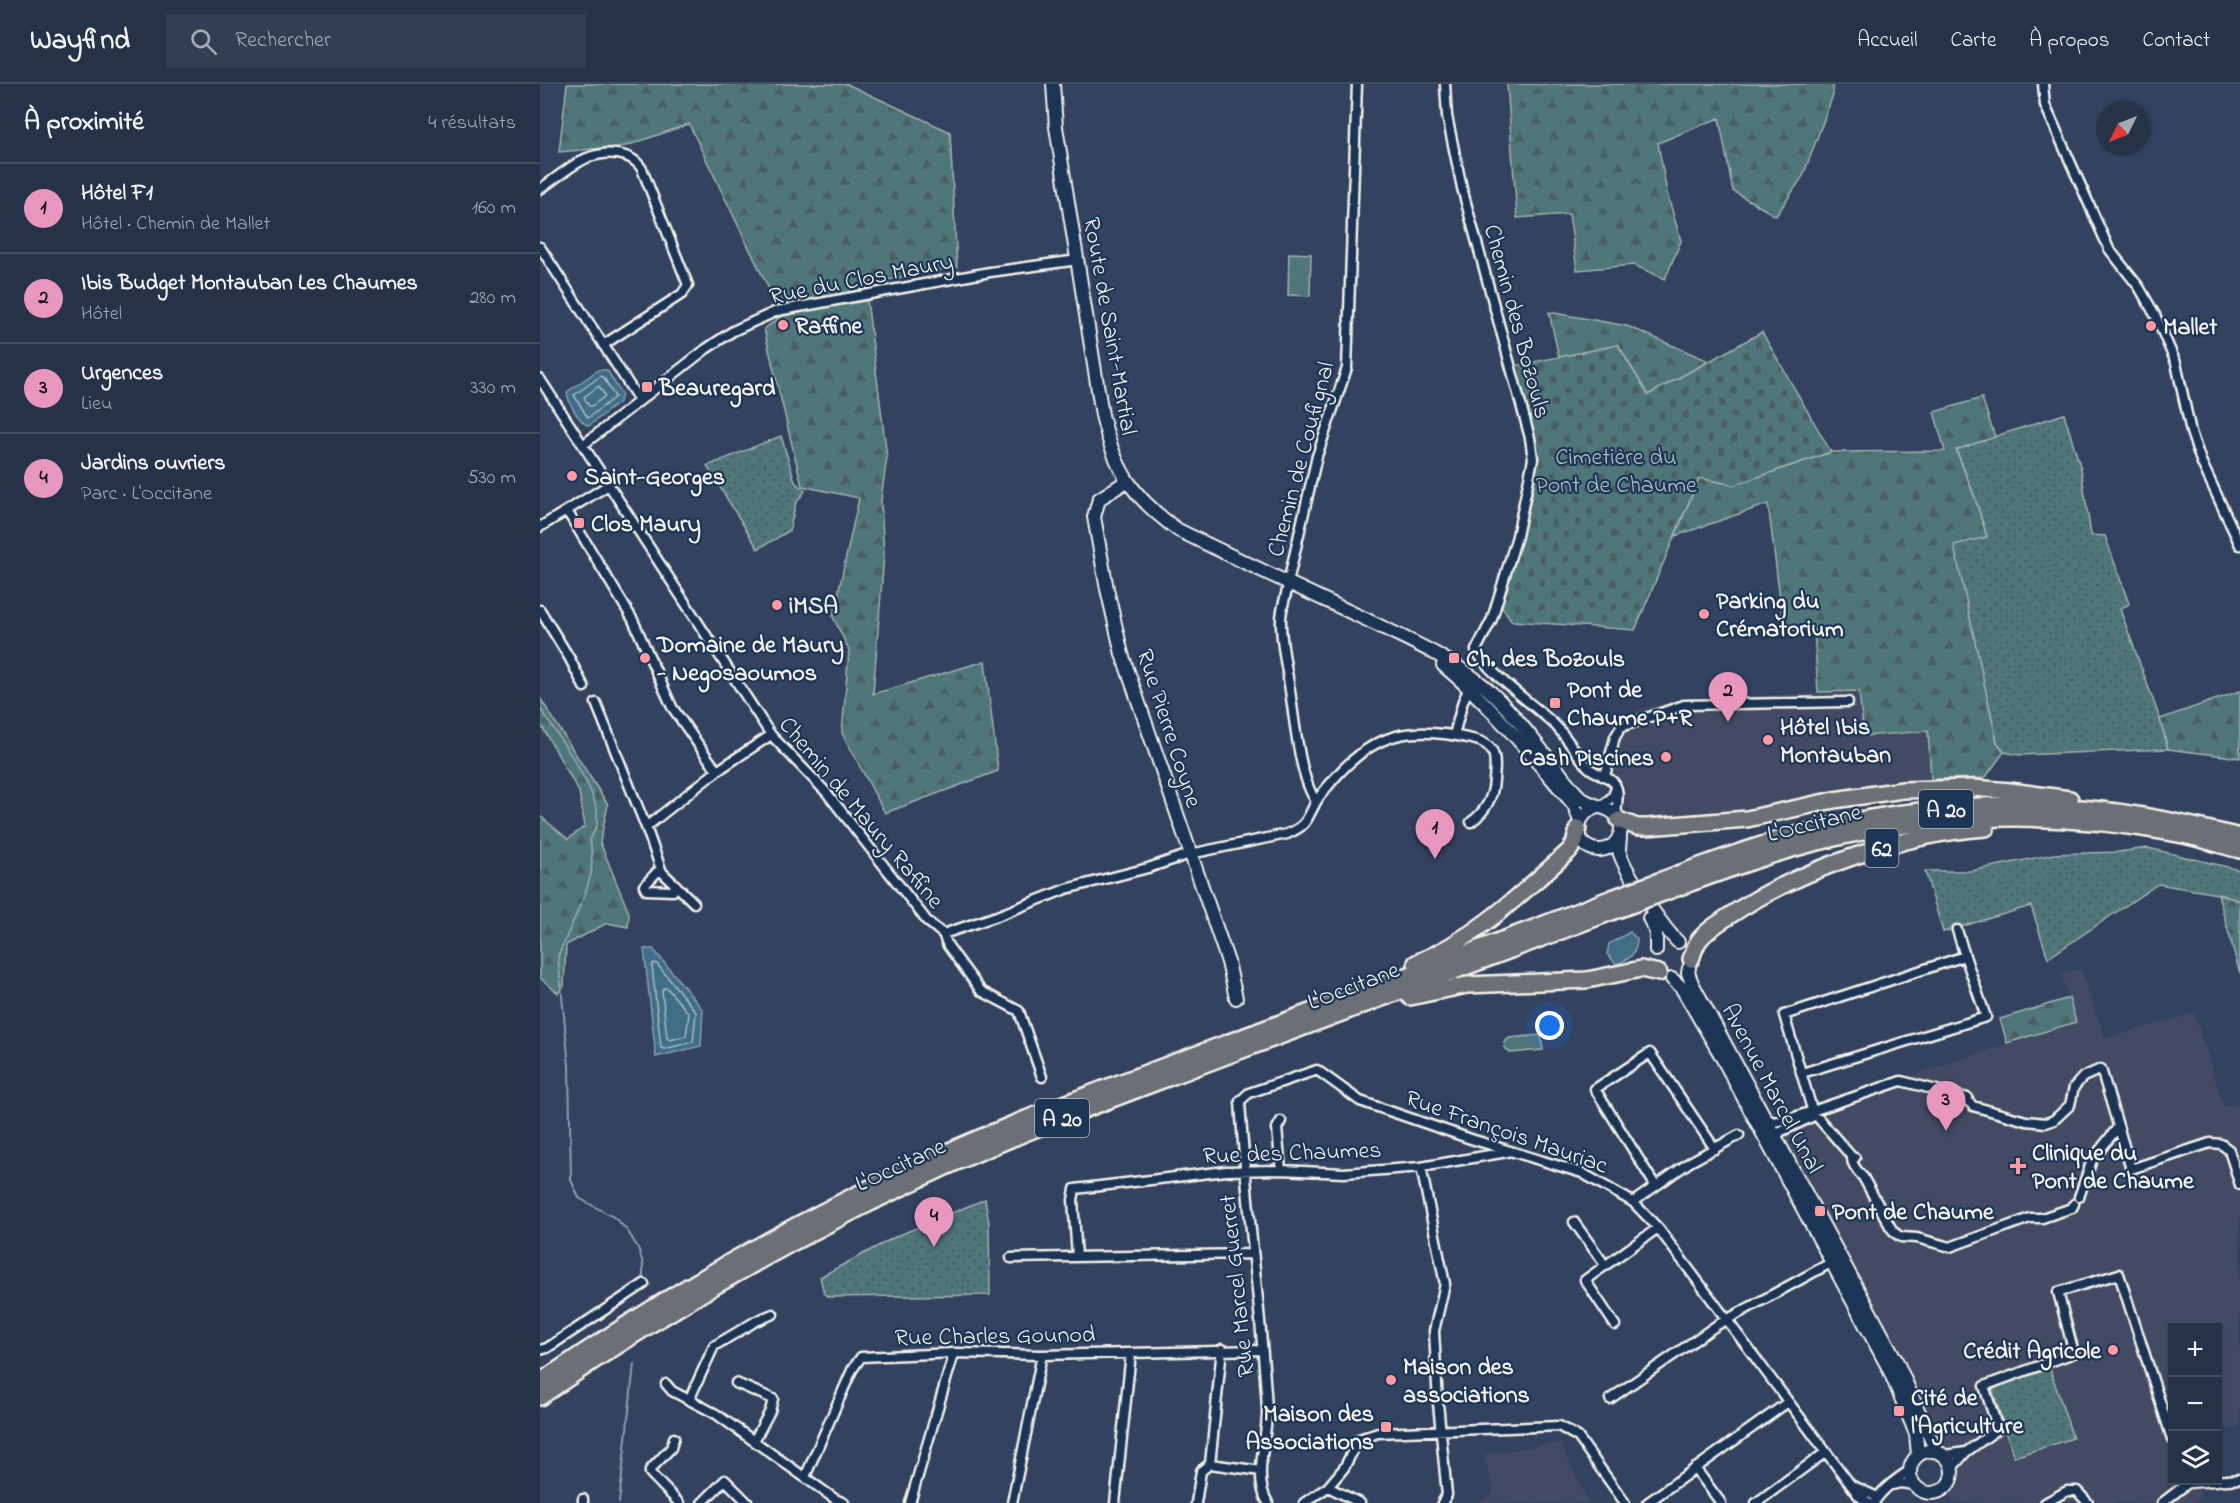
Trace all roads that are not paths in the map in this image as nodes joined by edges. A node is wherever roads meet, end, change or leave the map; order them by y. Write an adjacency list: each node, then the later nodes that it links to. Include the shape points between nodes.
1 (1053, 84): 7 (main road, Route de Saint-Martial, via 1056,127)
2 (1357, 84): 17 (street, Chemin de Coufignal, via 1347,368 1317,456)
3 (1445, 84): 30 (street, Chemin des Bozouls, via 1447,116 1462,188 1533,459 1517,536 1492,619 1476,650 1492,670 1563,733 1587,766)
4 (2041, 86): 16 (street, via 2045,105 2109,249 2139,287 2176,363 2201,461)
5 (540, 189): 8 (street, via 587,158 624,154 633,157 642,169 680,262 688,285 682,294)
6 (540, 247): 8 (street)
7 (1078, 260): 10 (street, Rue du Clos Maury, via 777,311 733,331); 12 (main road, Route de Saint-Martial, via 1102,415 1115,460)
8 (603, 345): 10 (street)
9 (540, 379): 11 (street, Chemin de Maury Raffine)
10 (639, 400): 11 (street, Rue du Clos Maury)
11 (583, 445): 13 (street, Chemin de Maury Raffine)
12 (1127, 481): 17 (main road, Route de Saint-Martial, via 1155,513 1178,530); 43 (main road, Rue Pierre Coyne, via 1099,499 1094,517 1122,654)
13 (608, 486): 14 (street); 27 (street, Chemin de Maury Raffine)
14 (567, 511): 15 (street); 29 (street, via 633,620 672,707)
15 (540, 527)
16 (2240, 544)
17 (1289, 583): 19 (main road, Route de Saint-Martial); 32 (street, Chemin de Coufignal, via 1281,612 1281,634 1309,792)
18 (540, 610): 20 (street)
19 (1423, 649): 21 (main road, Route de Saint-Martial); 26 (main road, Route de Saint-Martial, via 1451,662 1484,685)
20 (584, 687)
21 (1469, 688): 22 (main road, Route de Saint-Martial); 25 (street); 26 (main road, via 1480,689)
22 (1484, 701): 25 (street, via 1473,700); 38 (main road, Route de Saint-Martial, via 1574,805)
23 (1848, 702): 30 (street, via 1684,705 1621,727)
24 (596, 703): 39 (street)
25 (1462, 710): 28 (street)
26 (1520, 725): 33 (main road, Route de Saint-Martial, via 1581,798)
27 (771, 735): 29 (street); 49 (street, Chemin de Maury Raffine, via 827,794 927,921)
28 (1454, 735): 32 (street, Chemin de Maury Raffine, via 1424,733 1381,740 1346,765); 35 (street, Chemin de Maury Raffine, via 1483,741 1496,759 1494,794)
29 (717, 771): 39 (street)
30 (1602, 776): 31 (street, Chemin des Bozouls)
31 (1616, 787): 33 (street, via 1613,796); 37 (street)
32 (1316, 801): 43 (street, Chemin de Maury Raffine, via 1302,828)
33 (1599, 807): 37 (main road, via 1613,812); 38 (main road, via 1587,812)
34 (2143, 816): 37 (highway, 62, via 2100,803 2010,791 1937,788 1868,794 1748,819 1647,827); 40 (highway, L'Occitane / A 20); 46 (highway, L'Occitane / A 20, via 2028,806 1885,816 1792,836)
35 (1471, 822)
36 (2107, 823): 42 (highway, L'Occitane / A 20); 46 (highway, L'Occitane / A 20, via 2024,818 1910,824 1814,843); 53 (highway, 62, via 1967,830 1924,837 1857,856 1777,889 1735,912 1701,938)
37 (1619, 824): 41 (main road, via 1612,846); 50 (main road, via 1619,849 1624,862 1662,926)
38 (1579, 825): 41 (main road, via 1579,835 1587,845); 56 (highway, via 1569,852 1480,927 1424,960 1383,977)
39 (646, 827): 44 (street)
40 (2240, 837)
41 (1599, 850): 51 (main road, via 1615,862 1653,924)
42 (2240, 850)
43 (1190, 854): 49 (street, Chemin de Maury Raffine, via 1065,889); 55 (main road, Rue Pierre Coyne, via 1228,962)
44 (662, 872): 45 (street); 45 (street, via 644,886 646,890 673,891)
45 (676, 885): 47 (street)
46 (1661, 887): 56 (highway, L'Occitane / A 20, bridge)
47 (694, 903)
48 (1957, 930): 52 (street)
49 (943, 934): 59 (street, Chemin de Maury Raffine, via 981,991 1018,1011)
50 (1678, 942): 51 (main road, via 1666,942); 53 (main road, via 1688,948)
51 (1656, 950): 54 (main road, via 1654,962)
52 (1965, 956): 58 (street, via 1784,1015); 58 (street, via 1986,1017)
53 (1690, 964): 54 (main road, via 1682,976); 61 (main road, Avenue Marcel Unal, via 1692,983)
54 (1666, 976): 56 (highway, via 1641,969 1587,980 1467,985 1385,1005); 57 (main road, Avenue Marcel Unal, via 1681,987)
55 (1236, 998)
56 (1349, 1004): 92 (highway, L'Occitane / A 20, via 1071,1101 919,1165 747,1252); 95 (highway, L'Occitane / A 20, via 1021,1134 895,1190 733,1275)
57 (1719, 1052): 64 (street, via 1763,1129); 79 (main road, Avenue Marcel Unal)
58 (1802, 1072): 60 (street)
59 (1042, 1077)
60 (1818, 1113): 61 (street, via 1780,1122); 63 (street, via 1834,1102 1901,1081 1983,1103 1986,1108 2026,1121 2046,1123 2070,1105 2074,1087 2083,1077 2101,1069); 63 (street, via 1852,1157 1894,1233 1950,1247 2030,1218 2072,1208 2092,1160); 64 (street)
61 (1766, 1118): 64 (main road, Avenue Marcel Unal)
62 (1281, 1121): 69 (street, via 1276,1128)
63 (2118, 1128): 72 (street, via 2131,1169 2210,1143 2221,1144 2229,1149)
64 (1777, 1134): 85 (main road, Avenue Marcel Unal)
65 (1739, 1135): 66 (street)
66 (1715, 1149): 71 (street); 71 (street, via 1650,1053 1595,1089)
67 (1510, 1152): 68 (street, Rue des Chaumes); 70 (street, Rue François Mauriac, via 1360,1101 1317,1070 1249,1094 1240,1101); 73 (street, Rue François Mauriac, via 1582,1173)
68 (1421, 1167): 69 (street, Rue des Chaumes, via 1344,1173); 99 (street, via 1445,1284 1434,1331)
69 (1281, 1170): 70 (street, Rue des Chaumes)
70 (1244, 1172): 76 (street, Rue Marcel Guerret); 77 (street, Rue des Chaumes, via 1074,1189)
71 (1655, 1185): 73 (street)
72 (2240, 1185)
73 (1633, 1202): 75 (street, Rue François Mauriac)
74 (1574, 1222): 80 (street)
75 (1658, 1228): 80 (street); 83 (street, Rue François Mauriac)
76 (1252, 1254): 77 (street); 88 (street, Rue Marcel Guerret)
77 (1077, 1257): 78 (street)
78 (1011, 1258)
79 (1831, 1261): 83 (street); 85 (street, via 1838,1262); 106 (main road, Avenue Marcel Unal, via 1889,1369 1916,1434)
80 (1605, 1265): 84 (street, via 1585,1280)
81 (644, 1284): 87 (street)
82 (773, 1314): 97 (street, via 714,1346)
83 (1726, 1319): 96 (street); 98 (street, Rue François Mauriac)
84 (1615, 1325)
85 (1880, 1330): 105 (main road, Avenue Marcel Unal)
86 (1222, 1349): 88 (street, Rue Charles Gounod); 90 (street, Rue Charles Gounod); 107 (street)
87 (540, 1350)
88 (1262, 1350): 111 (street, Rue Marcel Guerret, via 1267,1412)
89 (954, 1353): 91 (street, Rue Charles Gounod); 112 (street, Rue Charles Gounod, via 861,1357); 128 (street)
90 (1131, 1353): 91 (street, Rue Charles Gounod); 130 (street)
91 (1042, 1355): 129 (street)
92 (540, 1382)
93 (736, 1383): 102 (street, via 773,1399)
94 (666, 1384): 97 (street)
95 (540, 1397)
96 (1610, 1399)
97 (688, 1400): 102 (street)
98 (1788, 1402): 103 (street, Rue François Mauriac); 108 (street)
99 (1440, 1430): 119 (street, via 1378,1433 1359,1439 1344,1468); 135 (street, via 1447,1495); 136 (street, via 1559,1426 1578,1437)
100 (2169, 1431): 104 (street, via 2119,1274 2058,1292 2074,1353 1984,1386 1998,1429)
101 (674, 1438): 124 (street, via 671,1448 650,1470)
102 (754, 1441): 112 (street)
103 (1826, 1452): 115 (street, Rue François Mauriac); 139 (street)
104 (1966, 1452): 105 (street); 109 (street)
105 (1940, 1453): 106 (main road); 109 (main road)
106 (1918, 1455): 110 (main road)
107 (1210, 1464): 111 (street); 131 (street, via 1201,1470)
108 (1695, 1468): 137 (street); 138 (street)
109 (1952, 1468): 120 (main road)
110 (1910, 1470): 116 (street); 117 (main road)
111 (1261, 1471): 132 (street, Rue Marcel Guerret)
112 (805, 1477): 123 (street)
113 (2240, 1479): 114 (street)
114 (2222, 1480)
115 (1851, 1485): 122 (street, Rue François Mauriac); 140 (street, Rue François Mauriac)
116 (1892, 1485): 117 (street); 122 (street)
117 (1915, 1485): 121 (main road)
118 (2183, 1485): 144 (street)
119 (1328, 1487): 133 (street); 134 (street)
120 (1946, 1488): 121 (main road); 141 (main road)
121 (1931, 1498)
122 (1876, 1500)
123 (832, 1501): 127 (street)
124 (679, 1503)
125 (702, 1503): 126 (street, via 725,1480)
126 (748, 1503)
127 (844, 1503)
128 (910, 1503)
129 (1012, 1503)
130 (1115, 1503)
131 (1196, 1503)
132 (1268, 1503)
133 (1304, 1503)
134 (1360, 1503)
135 (1442, 1503)
136 (1625, 1503)
137 (1647, 1503)
138 (1721, 1503)
139 (1756, 1503)
140 (1868, 1503)
141 (1945, 1503)
142 (2045, 1503): 143 (street, via 2067,1491 2077,1491)
143 (2088, 1503)
144 (2162, 1503)

